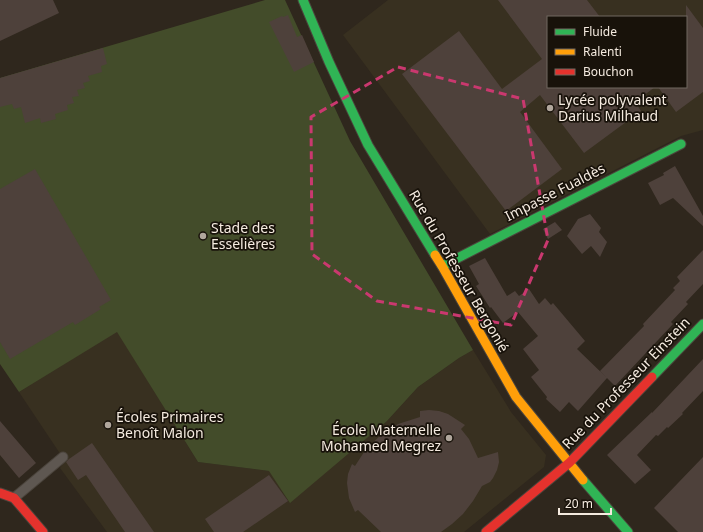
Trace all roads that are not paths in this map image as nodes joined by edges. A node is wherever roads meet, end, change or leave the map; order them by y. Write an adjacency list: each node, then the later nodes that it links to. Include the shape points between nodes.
1 (303, 0): 3 (street, Rue du Professeur Bergonié, via 368,145)
2 (681, 144): 3 (street, Impasse Fualdès)
3 (442, 266): 6 (street, Rue du Professeur Bergonié, via 516,397)
4 (703, 324): 6 (street, Rue du Professeur Einstein)
5 (63, 458): 8 (lane)
6 (569, 463): 10 (street, Rue du Professeur Einstein); 11 (street, Rue du Professeur Bergonié)
7 (0, 493): 8 (street)
8 (14, 498): 9 (street)
9 (43, 532)
10 (486, 532)
11 (628, 532)

